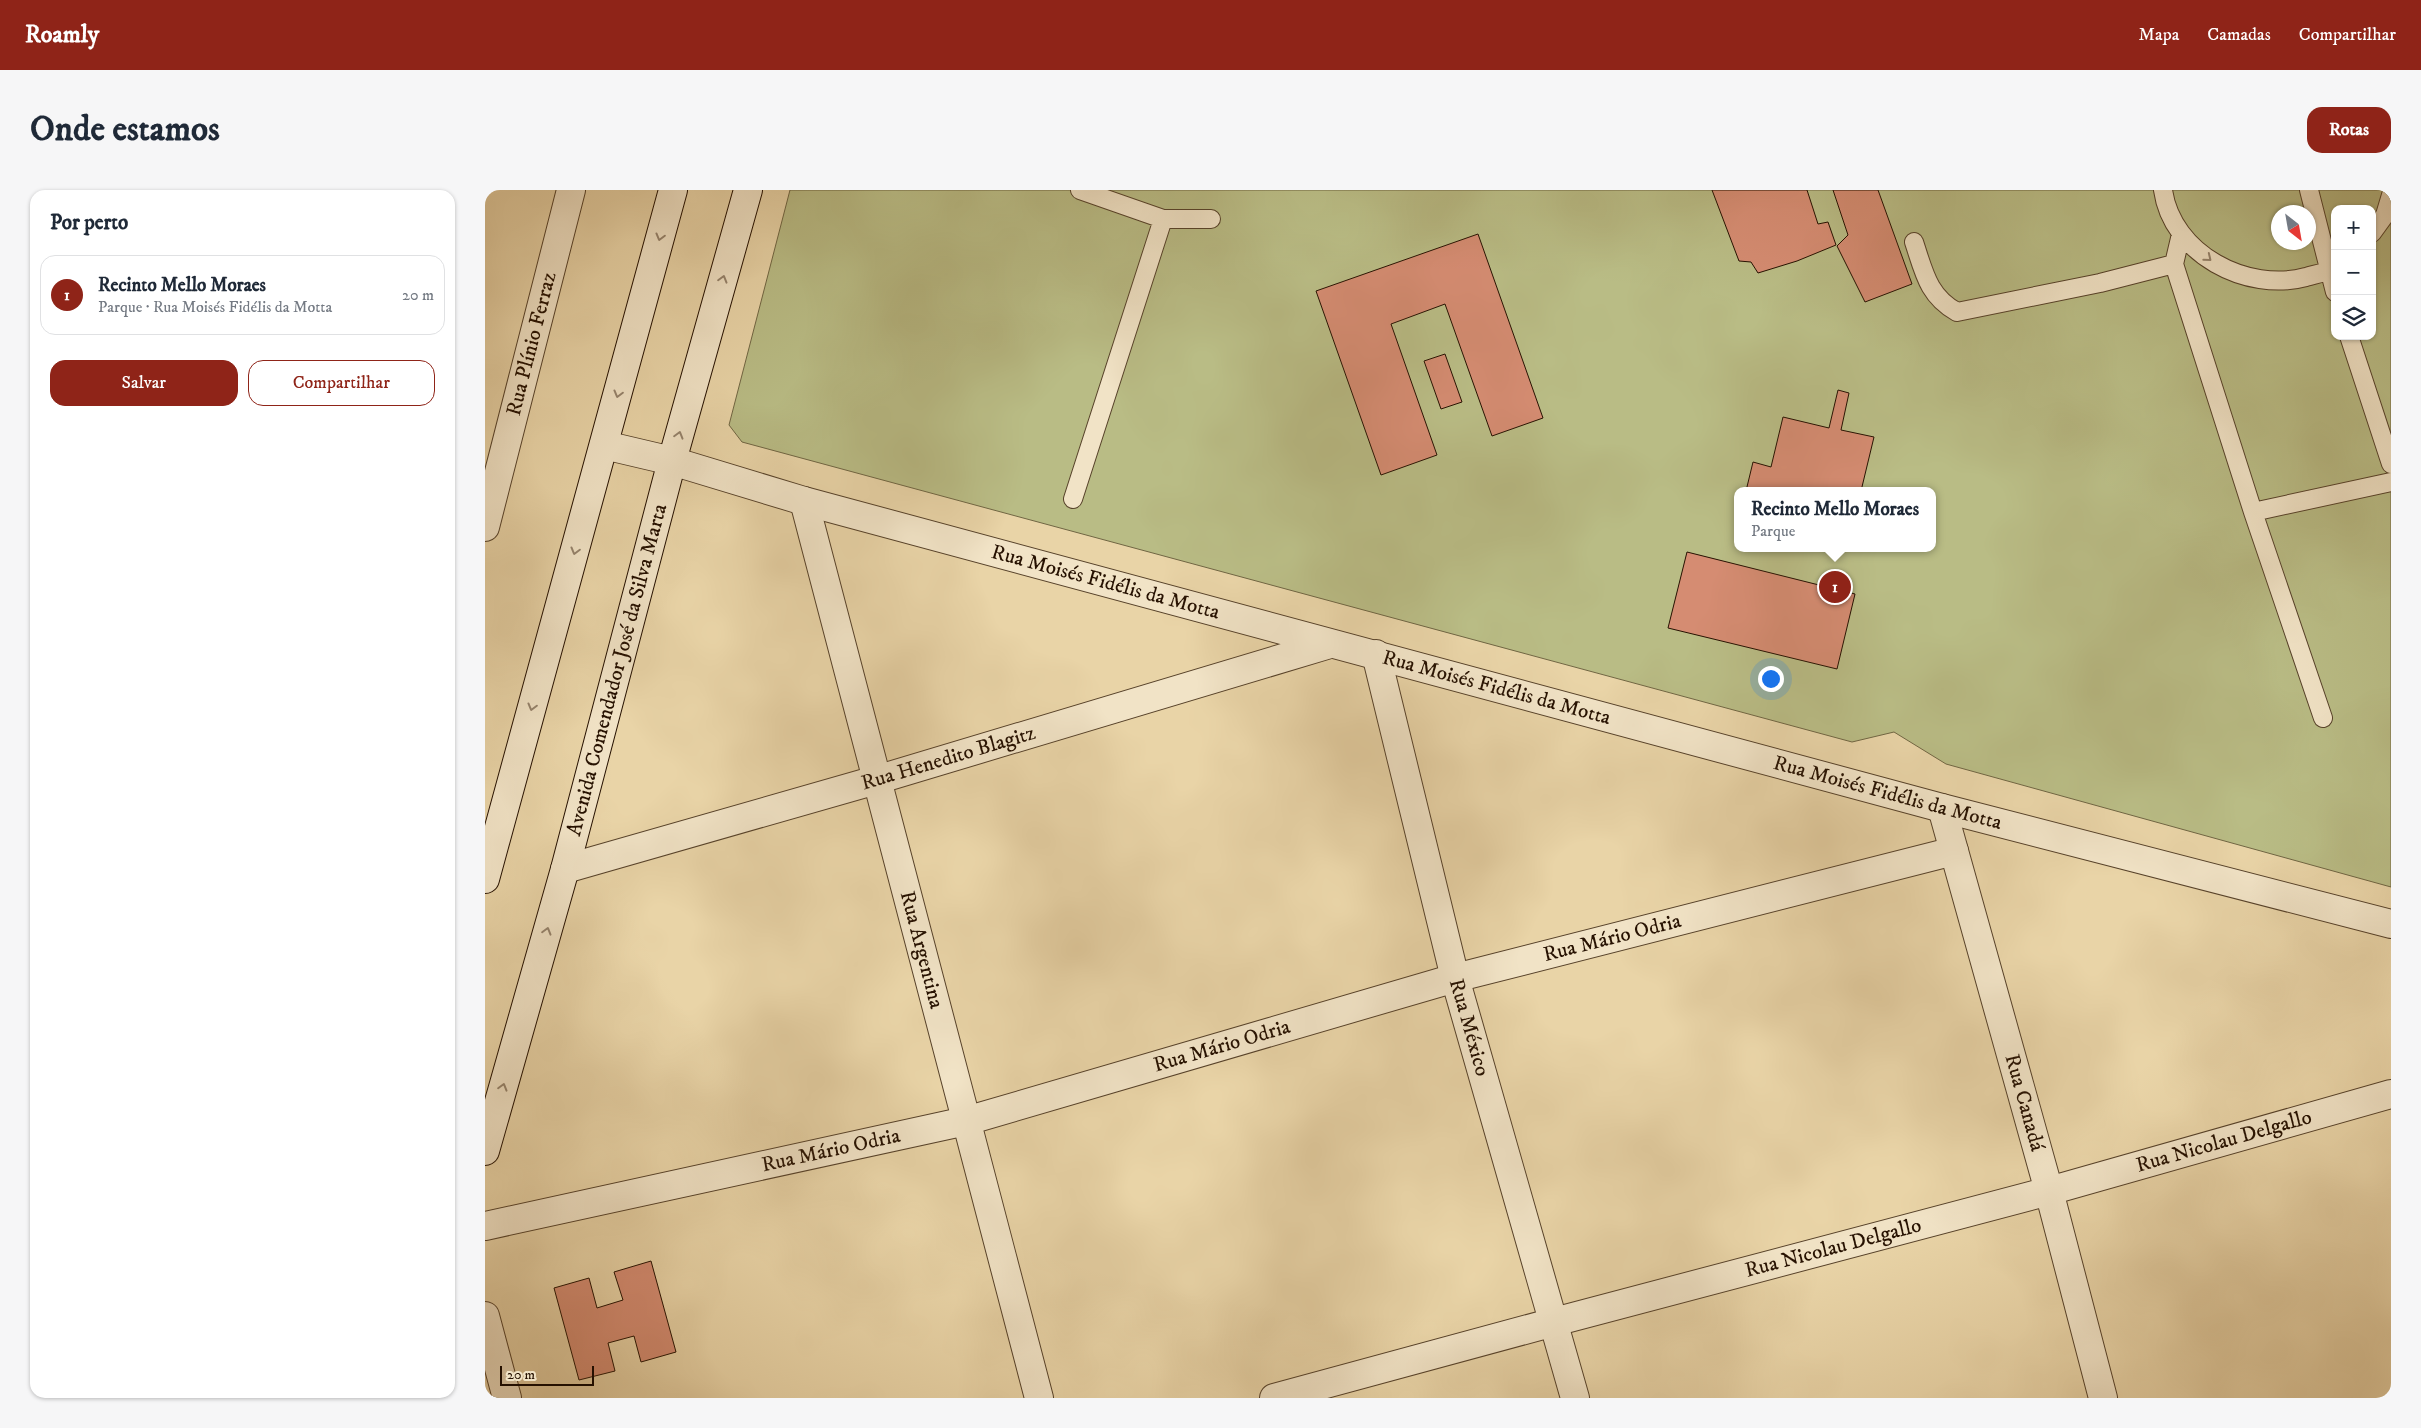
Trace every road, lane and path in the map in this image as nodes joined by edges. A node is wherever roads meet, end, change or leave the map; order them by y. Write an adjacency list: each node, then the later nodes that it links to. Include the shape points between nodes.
1 (571, 190): 23 (street, Rua Plínio Ferraz)
2 (673, 190): 16 (street, one-way to 16)
3 (748, 190): 17 (street, Avenida Comendador José da Silva Marta, one-way to 3)
4 (1080, 190): 8 (lane)
5 (2163, 190): 11 (lane)
6 (2309, 190): 14 (lane)
7 (2391, 196): 10 (lane, via 2385,215)
8 (1163, 219): 9 (lane); 20 (lane)
9 (1211, 219)
10 (2376, 227)
11 (2181, 234): 13 (lane); 14 (lane, one-way to 14, via 2210,262 2247,278 2288,282)
12 (1913, 242): 13 (lane, via 1927,282 1942,304 1957,312)
13 (2174, 264): 22 (lane)
14 (2331, 269)
15 (2350, 340): 18 (lane)
16 (604, 445): 17 (street, Rua Moisés Fidélis da Motta); 31 (street, one-way to 31)
17 (671, 461): 21 (street, Rua Moisés Fidélis da Motta); 30 (street, Avenida Comendador José da Silva Marta)
18 (2391, 464)
19 (2391, 482): 22 (lane)
20 (1073, 499)
21 (804, 502): 24 (street, Rua Moisés Fidélis da Motta); 27 (street, Rua Argentina)
22 (2253, 512): 26 (lane)
23 (485, 528)
24 (1330, 644): 25 (street, Rua Moisés Fidélis da Motta); 27 (street, Rua Henedito Blagitz)
25 (1376, 654): 28 (street, Rua Moisés Fidélis da Motta); 33 (street, Rua México)
26 (2323, 718)
27 (875, 780): 30 (street, Rua Henedito Blagitz); 35 (street, Rua Argentina)
28 (1942, 808): 29 (street, Rua Canadá); 32 (street, Rua Moisés Fidélis da Motta)
29 (1954, 851): 33 (street, Rua Mário Odria); 37 (street, Rua Canadá)
30 (565, 869): 36 (street, Avenida Comendador José da Silva Marta, one-way to 30)
31 (485, 879)
32 (2391, 924)
33 (1455, 978): 35 (street, Rua Mário Odria); 40 (street, Rua México)
34 (2391, 1094): 37 (street, Rua Nicolau Delgallo)
35 (966, 1121): 38 (street, Rua Mário Odria); 42 (street, Rua Argentina)
36 (485, 1151)
37 (2049, 1192): 40 (street, Rua Nicolau Delgallo); 45 (street, Rua Canadá)
38 (485, 1226)
39 (485, 1316): 41 (street)
40 (1554, 1322): 43 (street, Rua Nicolau Delgallo); 44 (street, Rua México)
41 (507, 1398)
42 (1039, 1398)
43 (1275, 1398)
44 (1575, 1398)
45 (2103, 1398)

